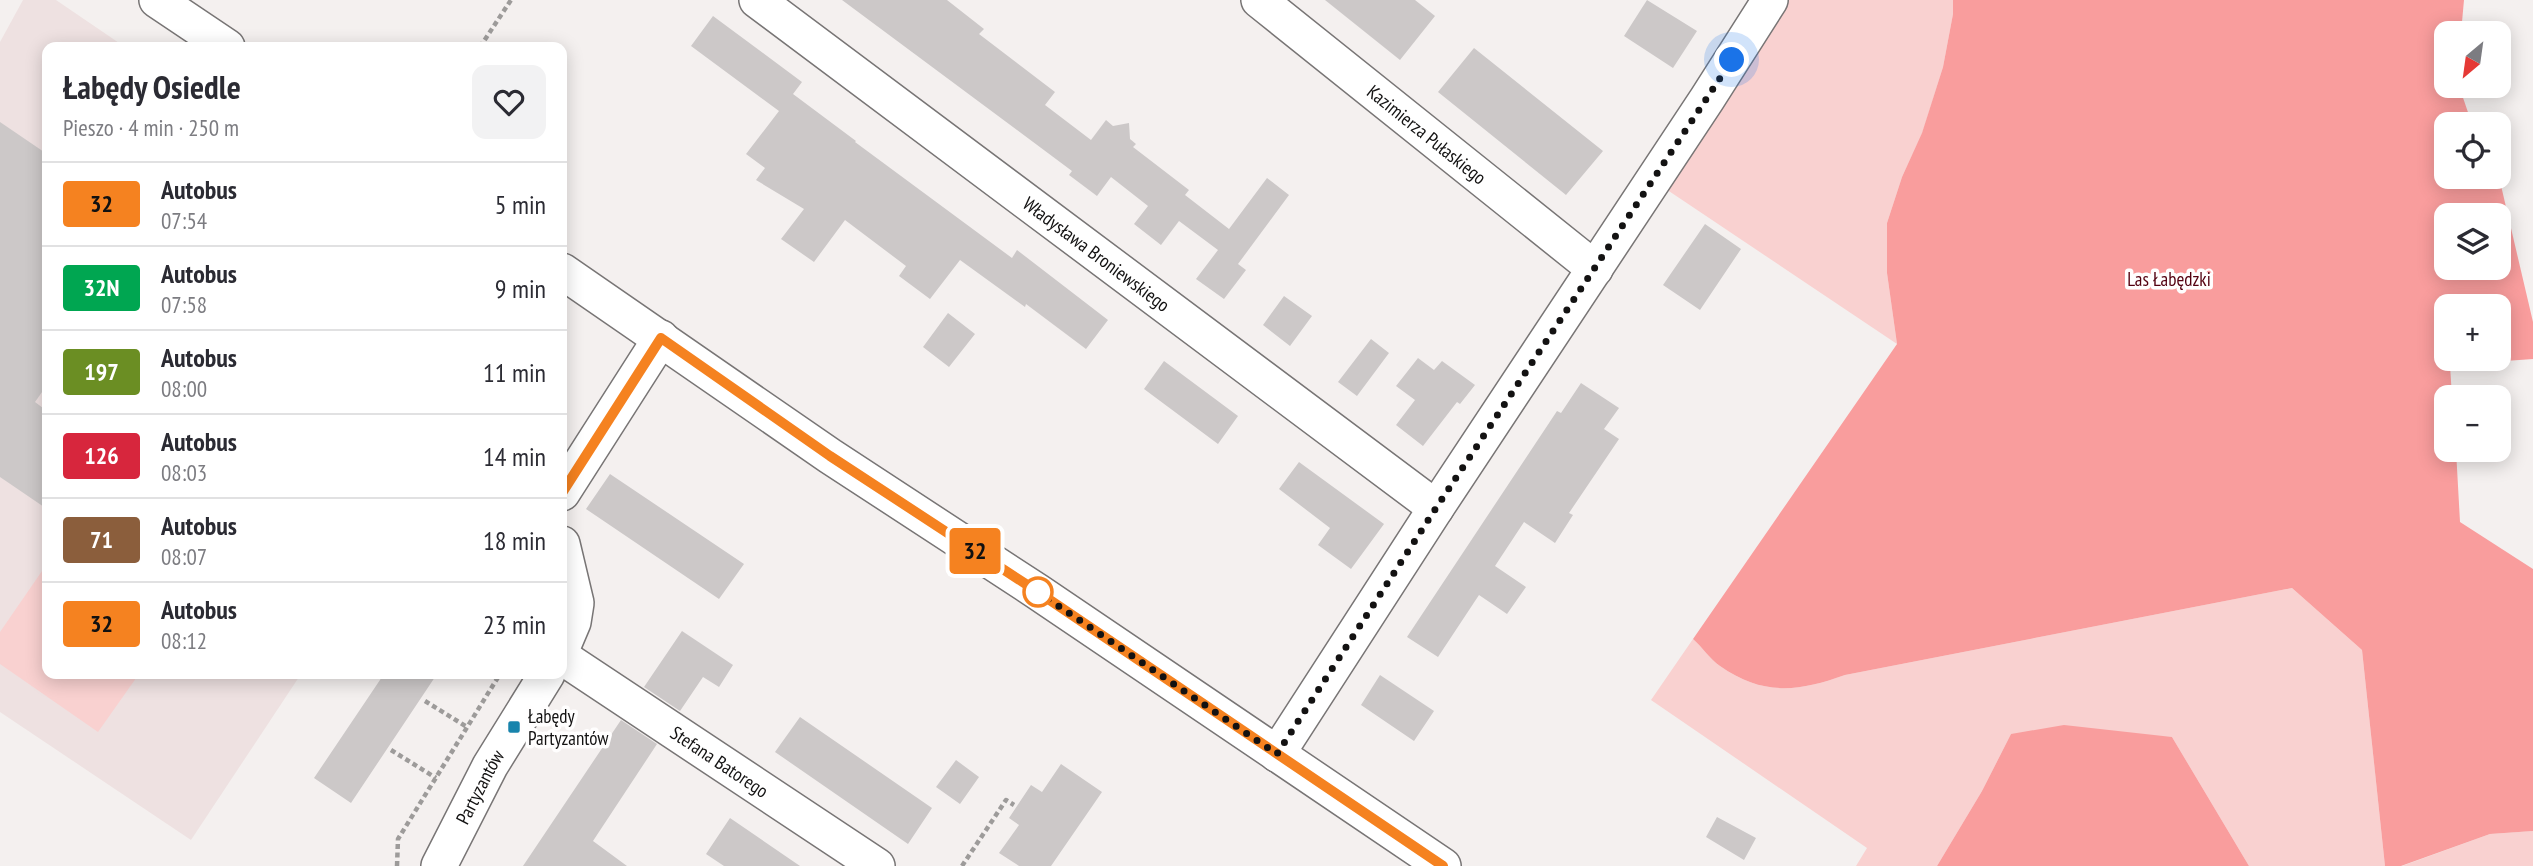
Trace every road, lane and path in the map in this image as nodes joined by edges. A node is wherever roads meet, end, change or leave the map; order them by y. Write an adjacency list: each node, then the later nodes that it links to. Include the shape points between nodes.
1 (157, 0): 6 (street)
2 (511, 0): 7 (path)
3 (757, 0): 12 (street, Władysława Broniewskiego)
4 (1259, 0): 8 (street, Kazimierza Pułaskiego)
5 (1770, 0): 8 (street)
6 (220, 42)
7 (483, 42)
8 (1595, 269): 12 (street)
9 (567, 274): 10 (street)
10 (661, 338): 11 (street); 21 (street)
11 (567, 485)
12 (1436, 508): 21 (street)
13 (567, 565): 14 (street, via 576,603)
14 (567, 636)
15 (567, 660): 26 (street, Stefana Batorego)
16 (497, 679): 19 (path)
17 (544, 679): 25 (street, Partyzantów, via 490,766)
18 (425, 701): 19 (path)
19 (467, 727): 22 (path)
20 (391, 750): 22 (path)
21 (1277, 754): 28 (street)
22 (436, 778): 24 (path, via 398,839)
23 (1014, 805): 27 (path, via 1006,800)
24 (397, 866)
25 (439, 866)
26 (877, 866)
27 (962, 866)
28 (1443, 866)

